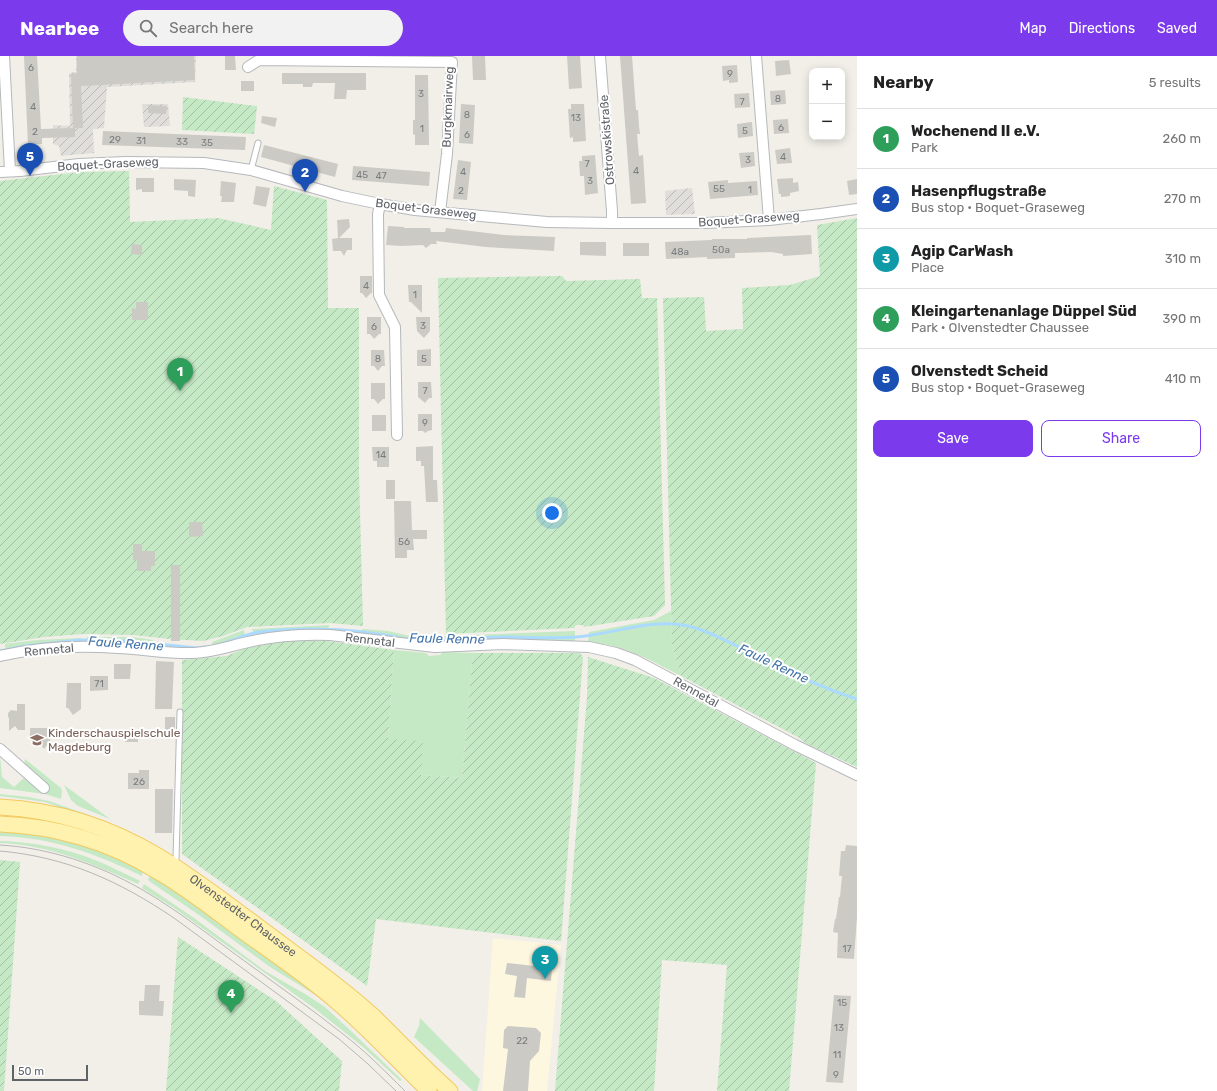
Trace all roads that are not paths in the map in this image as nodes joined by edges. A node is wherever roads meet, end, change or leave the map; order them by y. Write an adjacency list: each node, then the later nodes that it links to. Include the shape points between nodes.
1 (4, 56): 7 (street)
2 (600, 56): 12 (street, Ostrowskistraße)
3 (756, 56): 11 (street)
4 (248, 67): 10 (street, Burgkmairweg, via 259,60 452,62 447,154)
5 (258, 143): 6 (lane)
6 (252, 170): 7 (street, Boquet-Graseweg, via 204,163 133,162); 8 (street, Boquet-Graseweg, via 342,196)
7 (5, 171)
8 (380, 204): 10 (street, Boquet-Graseweg); 13 (street, via 379,295 395,327)
9 (857, 209): 11 (street, Boquet-Graseweg)
10 (440, 212): 12 (street, Boquet-Graseweg, via 526,221)
11 (769, 220): 12 (street, Boquet-Graseweg)
12 (612, 223)
13 (397, 436)
14 (0, 656): 17 (street, Rennetal, via 35,650 84,647 201,653 266,639 299,635 330,635 435,647 503,644 598,648 635,660)
15 (180, 712): 21 (lane, via 177,855)
16 (0, 749): 18 (street)
17 (857, 775)
18 (44, 788)
19 (0, 807): 21 (main road, Olvenstedter Chaussee, via 47,813 83,822 126,838)
20 (0, 824): 22 (main road, Olvenstedter Chaussee, via 44,828 84,838 123,853 165,876 325,992 369,1031)
21 (172, 864): 23 (main road, Olvenstedter Chaussee, via 344,991)
22 (429, 1091)
23 (450, 1091)

